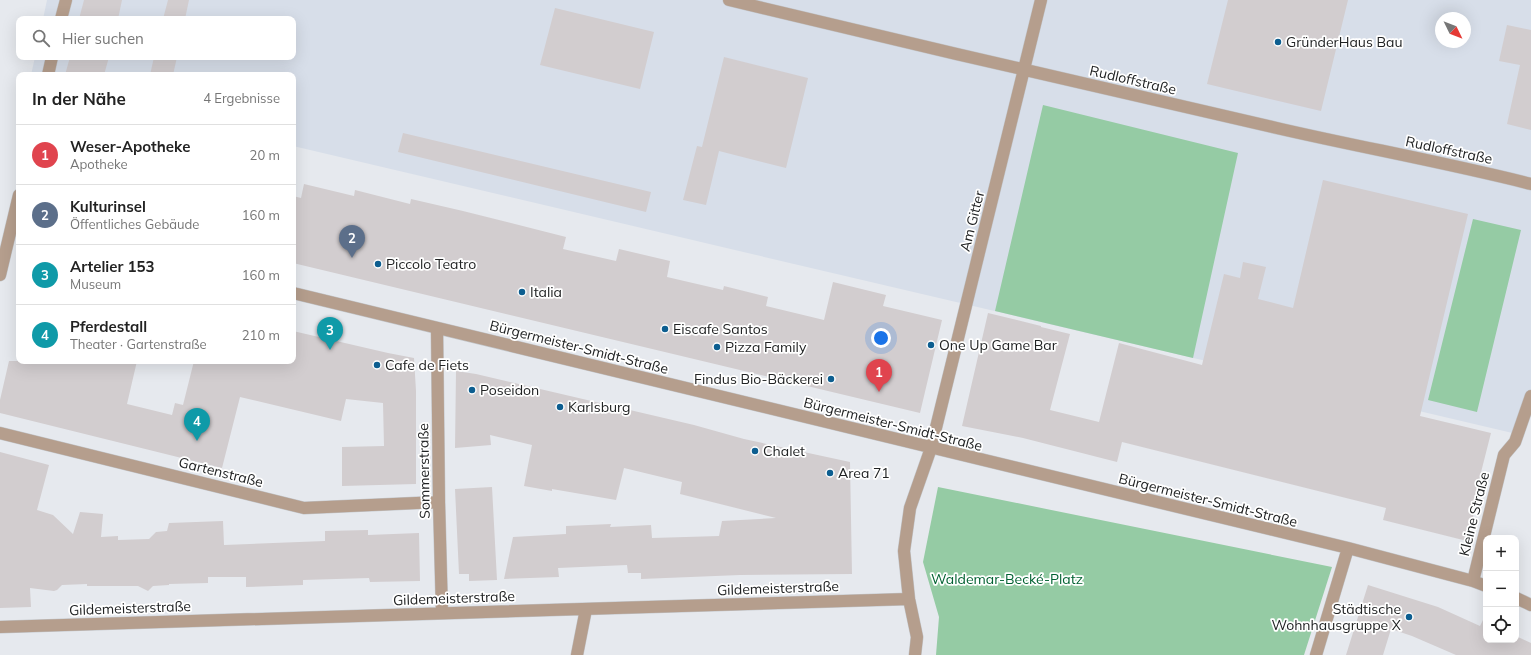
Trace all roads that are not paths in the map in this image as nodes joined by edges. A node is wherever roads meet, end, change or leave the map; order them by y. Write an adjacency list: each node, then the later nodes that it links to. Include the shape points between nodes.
1 (66, 0): 4 (street)
2 (729, 0): 6 (street, Rudloffstraße)
3 (1041, 0): 6 (street, Am Gitter)
4 (62, 16)
5 (51, 60): 7 (street)
6 (1024, 71): 8 (street, Rudloffstraße, via 1350,145 1461,166); 16 (street, Am Gitter)
7 (49, 72)
8 (1531, 184)
9 (16, 205): 10 (street)
10 (10, 225): 11 (street)
11 (0, 276)
12 (296, 295): 13 (street, Bürgermeister-Smidt-Straße)
13 (437, 328): 16 (street, Bürgermeister-Smidt-Straße); 17 (street, Sommerstraße)
14 (1531, 396): 19 (street, Kleine Straße, via 1515,442 1504,455)
15 (0, 433): 17 (street, Gartenstraße, via 304,508)
16 (931, 448): 18 (street, Bürgermeister-Smidt-Straße); 21 (street, via 910,508 904,551)
17 (439, 502): 25 (street, Sommerstraße)
18 (1348, 548): 19 (street, Bürgermeister-Smidt-Straße); 29 (street)
19 (1473, 581): 20 (street, Bürgermeister-Smidt-Straße)
20 (1483, 585)
21 (909, 599): 24 (street, Gildemeisterstraße); 28 (street, via 917,637)
22 (1519, 599): 23 (street)
23 (1531, 605)
24 (586, 609): 25 (street, Gildemeisterstraße); 27 (street)
25 (442, 613): 26 (street, Gildemeisterstraße)
26 (0, 627)
27 (577, 655)
28 (915, 655)
29 (1316, 655)

